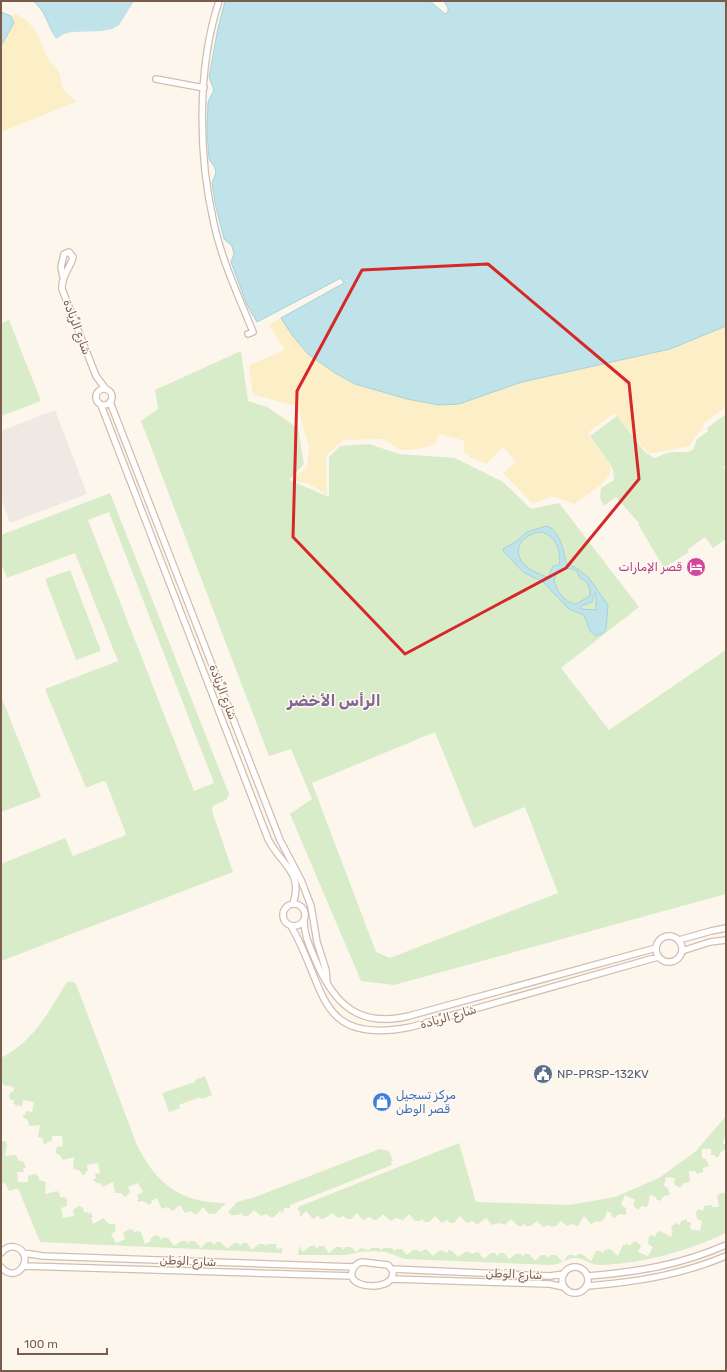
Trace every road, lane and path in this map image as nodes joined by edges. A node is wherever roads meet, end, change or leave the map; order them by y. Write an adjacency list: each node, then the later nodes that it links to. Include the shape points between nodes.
1 (218, 1): 3 (street, via 209,38)
2 (156, 79): 3 (street)
3 (204, 88): 5 (street, via 207,192 225,260 253,332)
4 (63, 277): 6 (street, شارع الرِّيادة, via 66,302)
5 (248, 334)
6 (96, 376): 7 (street, شارع الرِّيادة); 8 (street, شارع الرِّيادة)
7 (104, 388): 8 (street); 9 (street, via 111,393)
8 (97, 391): 10 (street, via 96,399)
9 (110, 402): 10 (street); 20 (street, شارع الرِّيادة, via 280,840 301,880 311,906)
10 (101, 405): 11 (street, شارع الرِّيادة, via 268,840 295,879 297,892)
11 (293, 904): 12 (street, via 300,906 304,911); 13 (street, via 286,907 282,914 284,921)
12 (304, 921): 13 (street, via 300,925); 20 (street, شارع الرِّيادة, via 307,939)
13 (291, 926): 19 (street, شارع الرِّيادة, via 320,995 328,1006 349,1024 375,1032 411,1027)
14 (726, 928): 15 (street)
15 (679, 940): 17 (street, via 667,936 658,941); 18 (street)
16 (726, 940): 18 (street)
17 (656, 948): 19 (street); 20 (street, شارع الرِّيادة, via 388,1020 365,1017 352,1011 341,1002)
18 (682, 951): 19 (street, via 672,962 665,962)
19 (658, 957)
20 (327, 983)
21 (726, 1245): 31 (street, via 680,1262 651,1269)
22 (1, 1252): 23 (street, شارع الوَطَن, via 11,1247)
23 (23, 1253): 25 (street); 26 (street, شارع الوَطَن, via 38,1256)
24 (726, 1256): 33 (street, via 682,1272 653,1279)
25 (24, 1266): 27 (street, شارع الوَطَن, via 13,1273); 30 (street, شارع الوَطَن)
26 (354, 1267): 28 (street, شارع الوَطَن, via 362,1262 383,1263); 30 (street)
27 (1, 1268)
28 (392, 1269): 29 (street, شارع الوَطَن, via 550,1276); 32 (street)
29 (564, 1274): 31 (street, via 572,1268 578,1268 584,1270); 34 (street)
30 (352, 1276): 32 (street, شارع الوَطَن, via 359,1283 383,1285)
31 (588, 1276): 33 (street)
32 (392, 1279): 34 (street, شارع الوَطَن, via 550,1284)
33 (588, 1286): 34 (street, via 576,1294)
34 (564, 1287)

